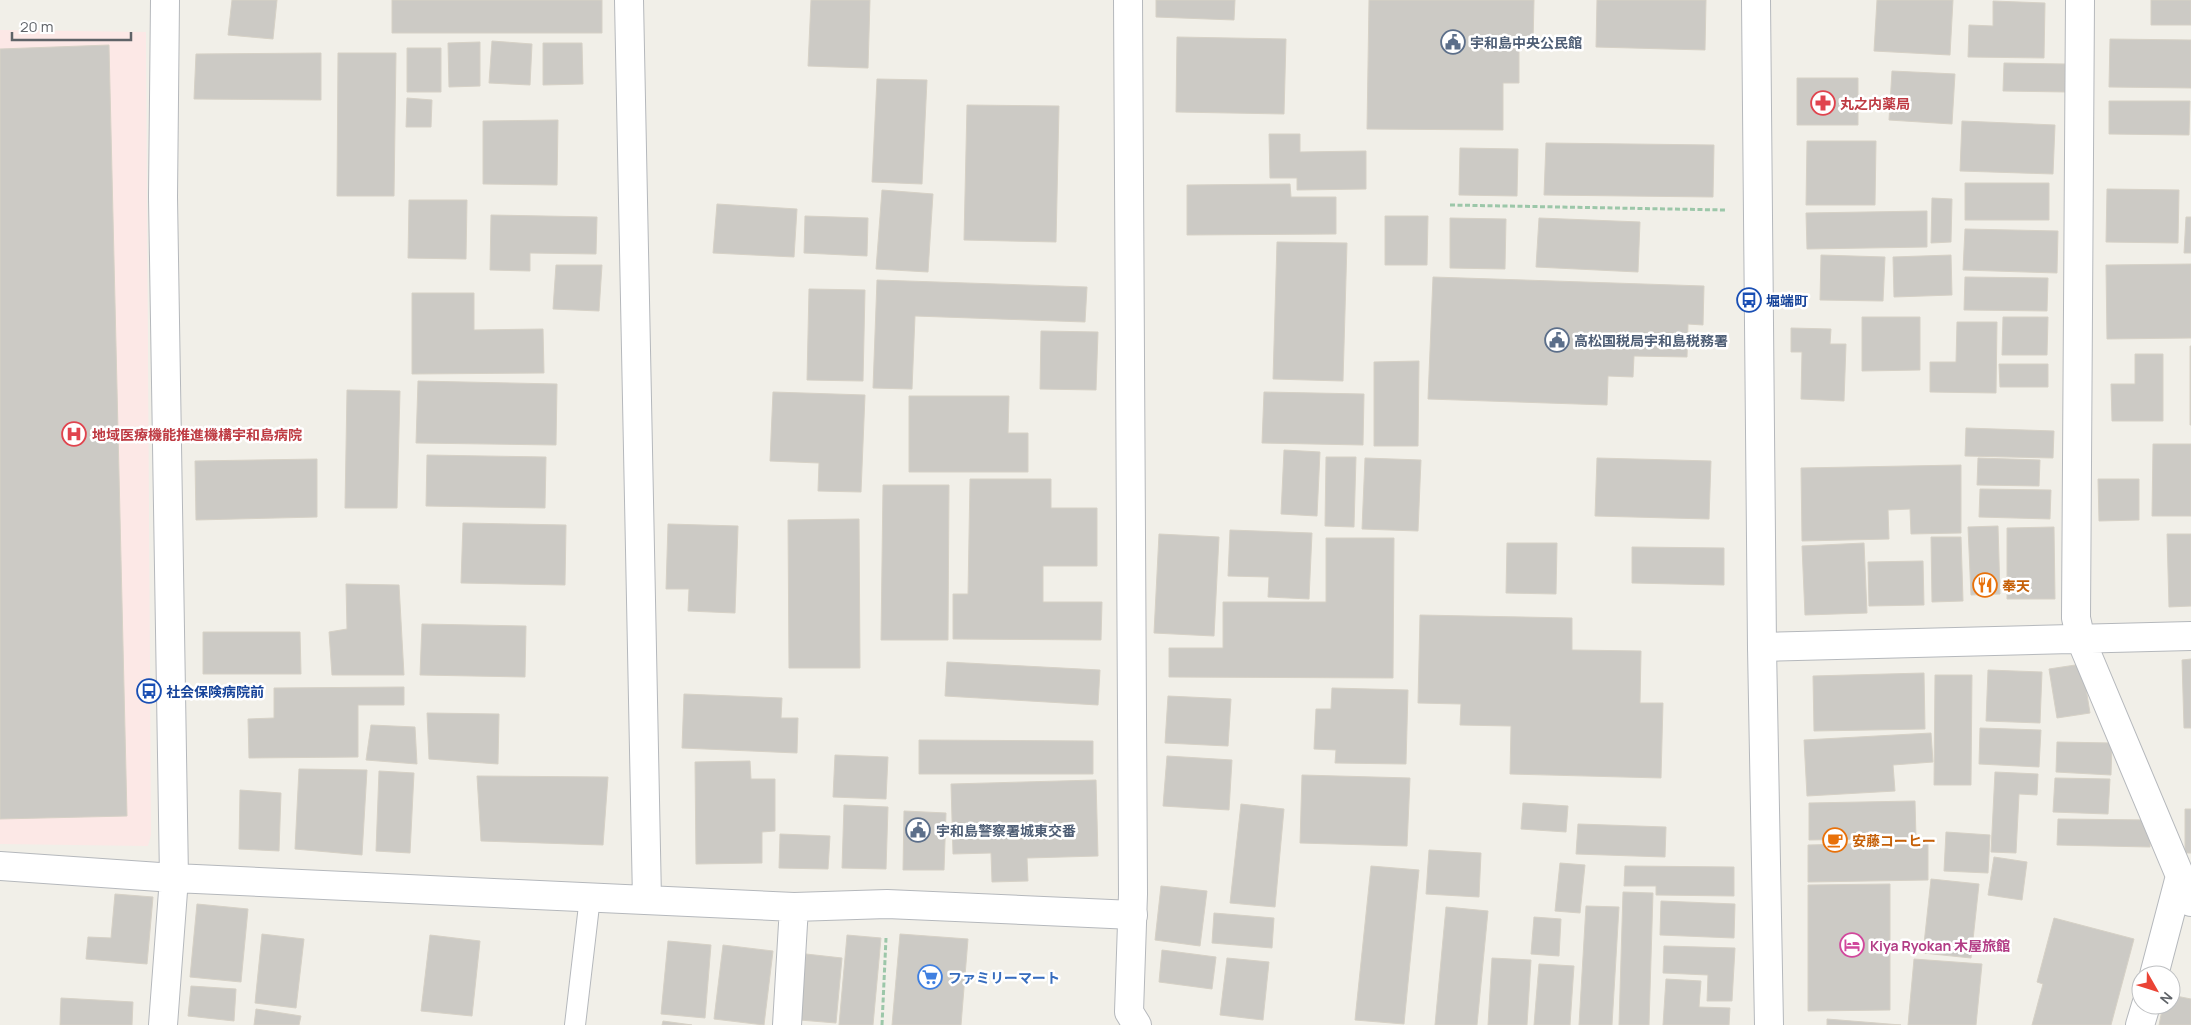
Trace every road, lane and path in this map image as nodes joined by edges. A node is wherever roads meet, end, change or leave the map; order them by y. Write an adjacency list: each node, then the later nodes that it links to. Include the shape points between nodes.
1 (165, 0): 13 (street, via 163,198)
2 (629, 0): 15 (street)
3 (1128, 0): 19 (street)
4 (1756, 0): 7 (street)
5 (2080, 0): 9 (street, via 2076,618)
6 (1450, 205): 7 (path)
7 (1758, 208): 10 (street)
8 (2191, 636): 9 (street)
9 (2081, 640): 10 (street); 12 (street)
10 (1762, 647): 26 (street)
11 (0, 866): 13 (street)
12 (2180, 876): 16 (street); 20 (street)
13 (174, 878): 14 (street); 21 (street)
14 (590, 897): 15 (street); 22 (lane)
15 (647, 900): 18 (street)
16 (2191, 902)
17 (887, 904): 18 (street); 19 (street); 24 (path)
18 (794, 907): 23 (street)
19 (1133, 915): 25 (street, via 1129,1012)
20 (2157, 965)
21 (164, 1025)
22 (575, 1025)
23 (787, 1025)
24 (882, 1025)
25 (1137, 1025)
26 (1769, 1025)

